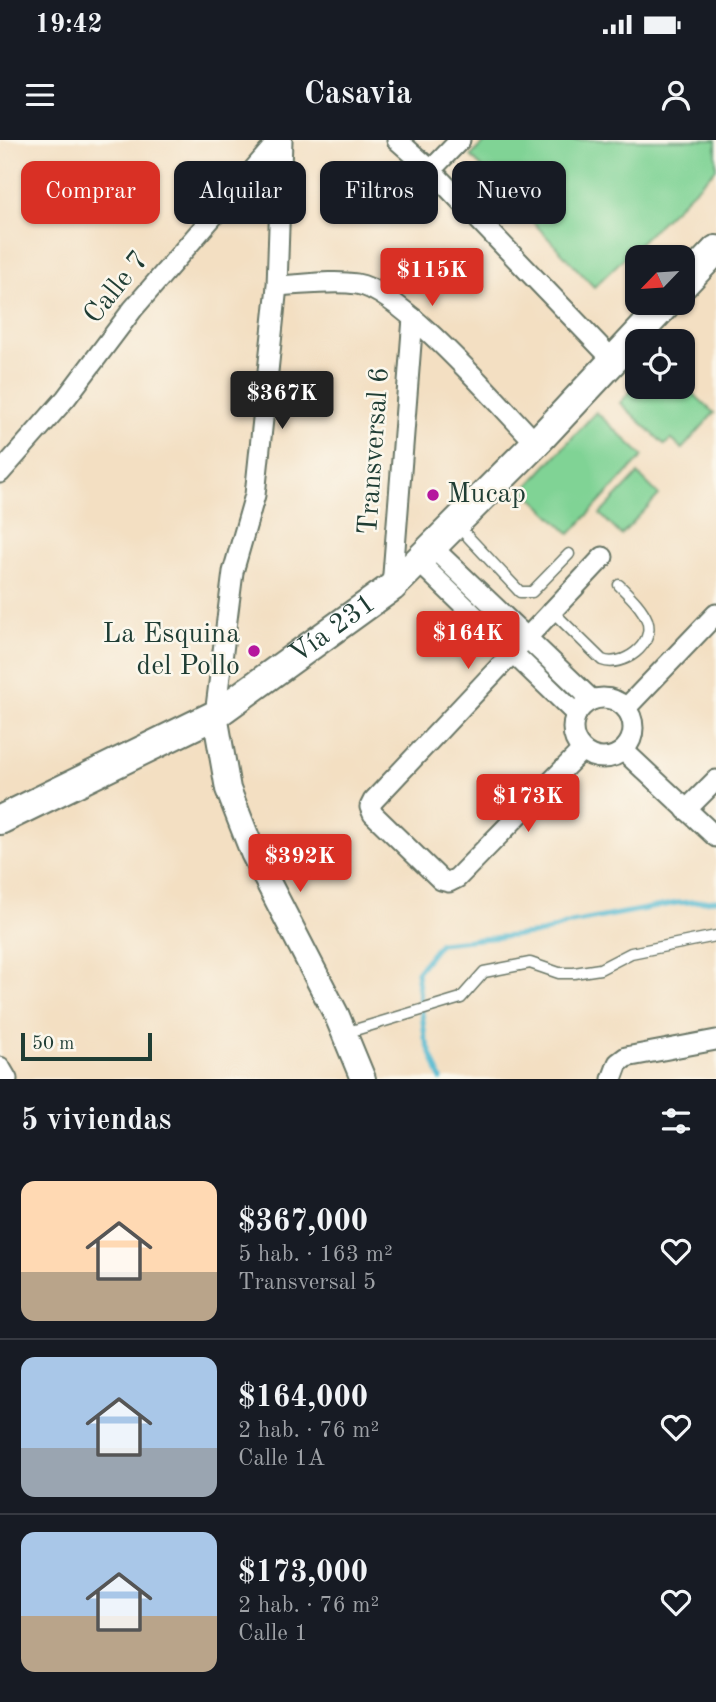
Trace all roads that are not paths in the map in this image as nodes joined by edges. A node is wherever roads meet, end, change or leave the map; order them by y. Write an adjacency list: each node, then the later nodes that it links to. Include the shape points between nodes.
1 (281, 140): 9 (street); 14 (street, Calle 7, via 133,309 66,398)
2 (397, 140): 4 (street)
3 (460, 140): 5 (street)
4 (421, 161)
5 (438, 163)
6 (438, 177): 12 (street)
7 (716, 250): 8 (main road)
8 (695, 272)
9 (277, 286): 11 (street, via 358,284); 28 (street, via 255,495 233,572)
10 (656, 315): 12 (main road, Vía 231)
11 (413, 318): 13 (street); 20 (street, Transversal 6)
12 (613, 360): 13 (main road, Vía 231)
13 (536, 443): 15 (main road, Vía 231)
14 (0, 473)
15 (457, 524): 16 (lane, via 520,592 532,592); 17 (main road, Vía 231)
16 (569, 554)
17 (426, 555): 20 (main road, Vía 231); 23 (street); 24 (street)
18 (603, 557): 21 (street)
19 (619, 584): 21 (lane, via 643,613 649,631 645,642 624,661 612,664 602,660)
20 (392, 587): 28 (main road, Vía 231)
21 (552, 611): 23 (street)
22 (716, 614): 26 (street)
23 (527, 637): 24 (street); 25 (street)
24 (513, 653): 27 (street); 29 (street, via 373,801 373,814 441,880 449,881)
25 (592, 700): 26 (street, via 610,698); 27 (street)
26 (626, 708): 30 (street, via 633,734)
27 (576, 714): 29 (street, via 572,729)
28 (215, 715): 33 (main road, Vía 231); 36 (street, via 228,789 253,853)
29 (582, 750): 30 (street, via 603,759)
30 (624, 751): 32 (street)
31 (716, 780): 32 (street)
32 (687, 810): 34 (street)
33 (0, 820)
34 (716, 837)
35 (716, 936): 36 (lane, via 631,953 600,969 574,974 530,963 484,972 461,998)
36 (344, 1034): 40 (street)
37 (716, 1040): 41 (street, via 626,1057)
38 (0, 1067): 39 (street)
39 (7, 1079)
40 (363, 1079)
41 (612, 1079)

